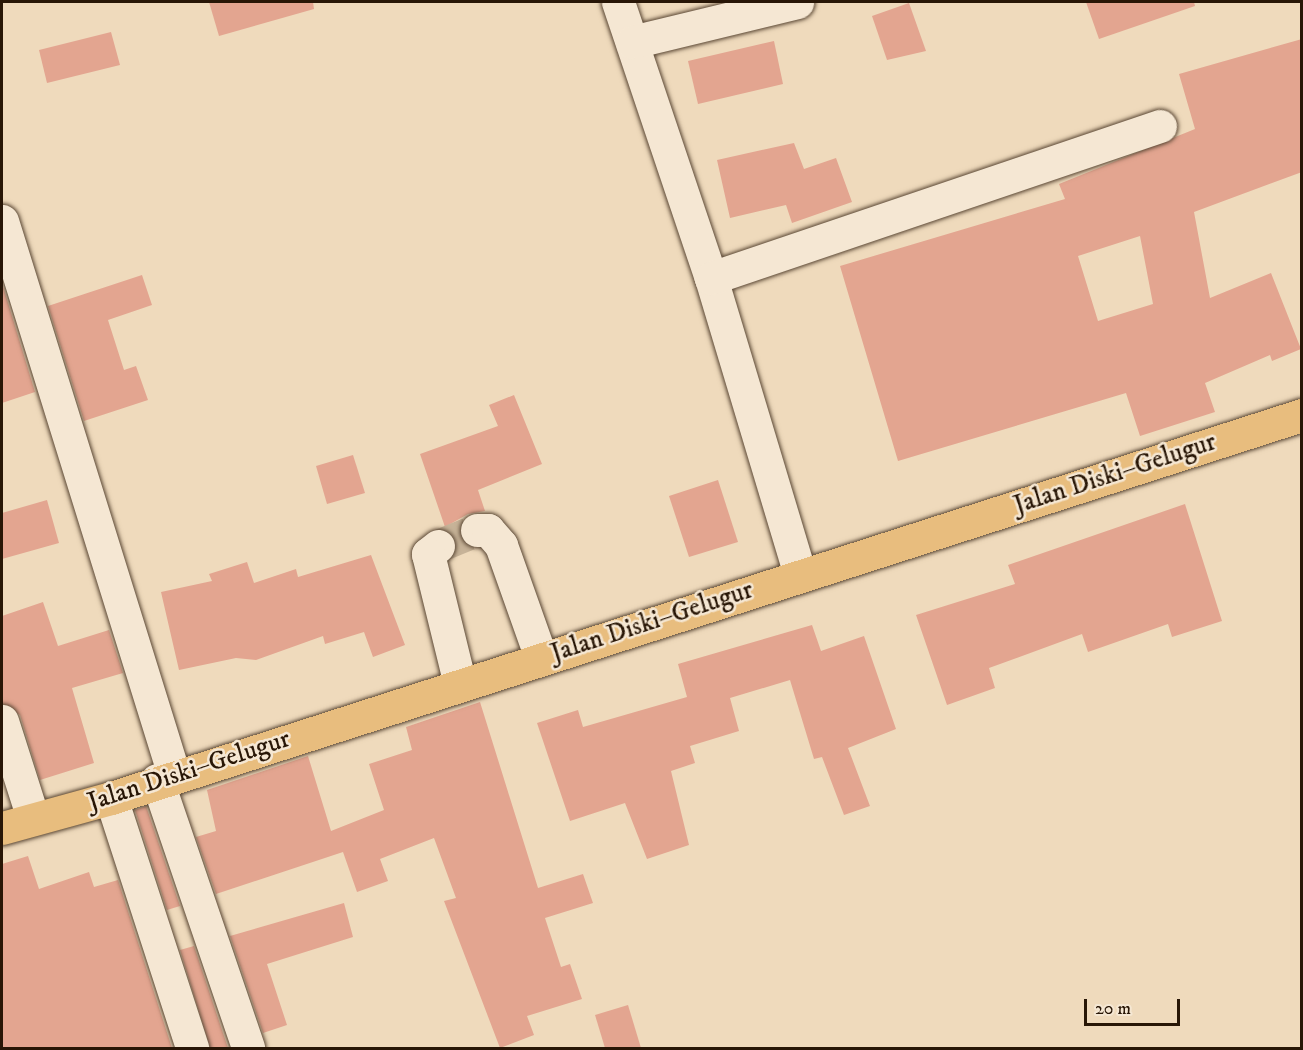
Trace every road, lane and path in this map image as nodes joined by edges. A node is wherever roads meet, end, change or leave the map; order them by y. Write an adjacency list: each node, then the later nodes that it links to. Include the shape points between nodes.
1 (618, 2): 3 (street)
2 (798, 2): 3 (street)
3 (632, 42): 6 (street)
4 (1160, 126): 6 (street)
5 (2, 221): 14 (street)
6 (711, 278): 10 (street)
7 (1302, 415): 10 (main road, Jalan Diski–Gelugur)
8 (477, 530): 11 (street, via 488,530 501,545)
9 (438, 546): 12 (street, via 428,554)
10 (800, 574): 11 (main road, Jalan Diski–Gelugur)
11 (542, 658): 12 (main road, Jalan Diski–Gelugur)
12 (460, 684): 14 (main road, Jalan Diski–Gelugur)
13 (2, 721): 16 (street)
14 (165, 778): 15 (main road, Jalan Diski–Gelugur); 19 (street)
15 (111, 798): 16 (main road, Jalan Diski–Gelugur); 18 (street)
16 (33, 818): 17 (main road, Jalan Diski–Gelugur)
17 (2, 828)
18 (192, 1048)
19 (248, 1048)

